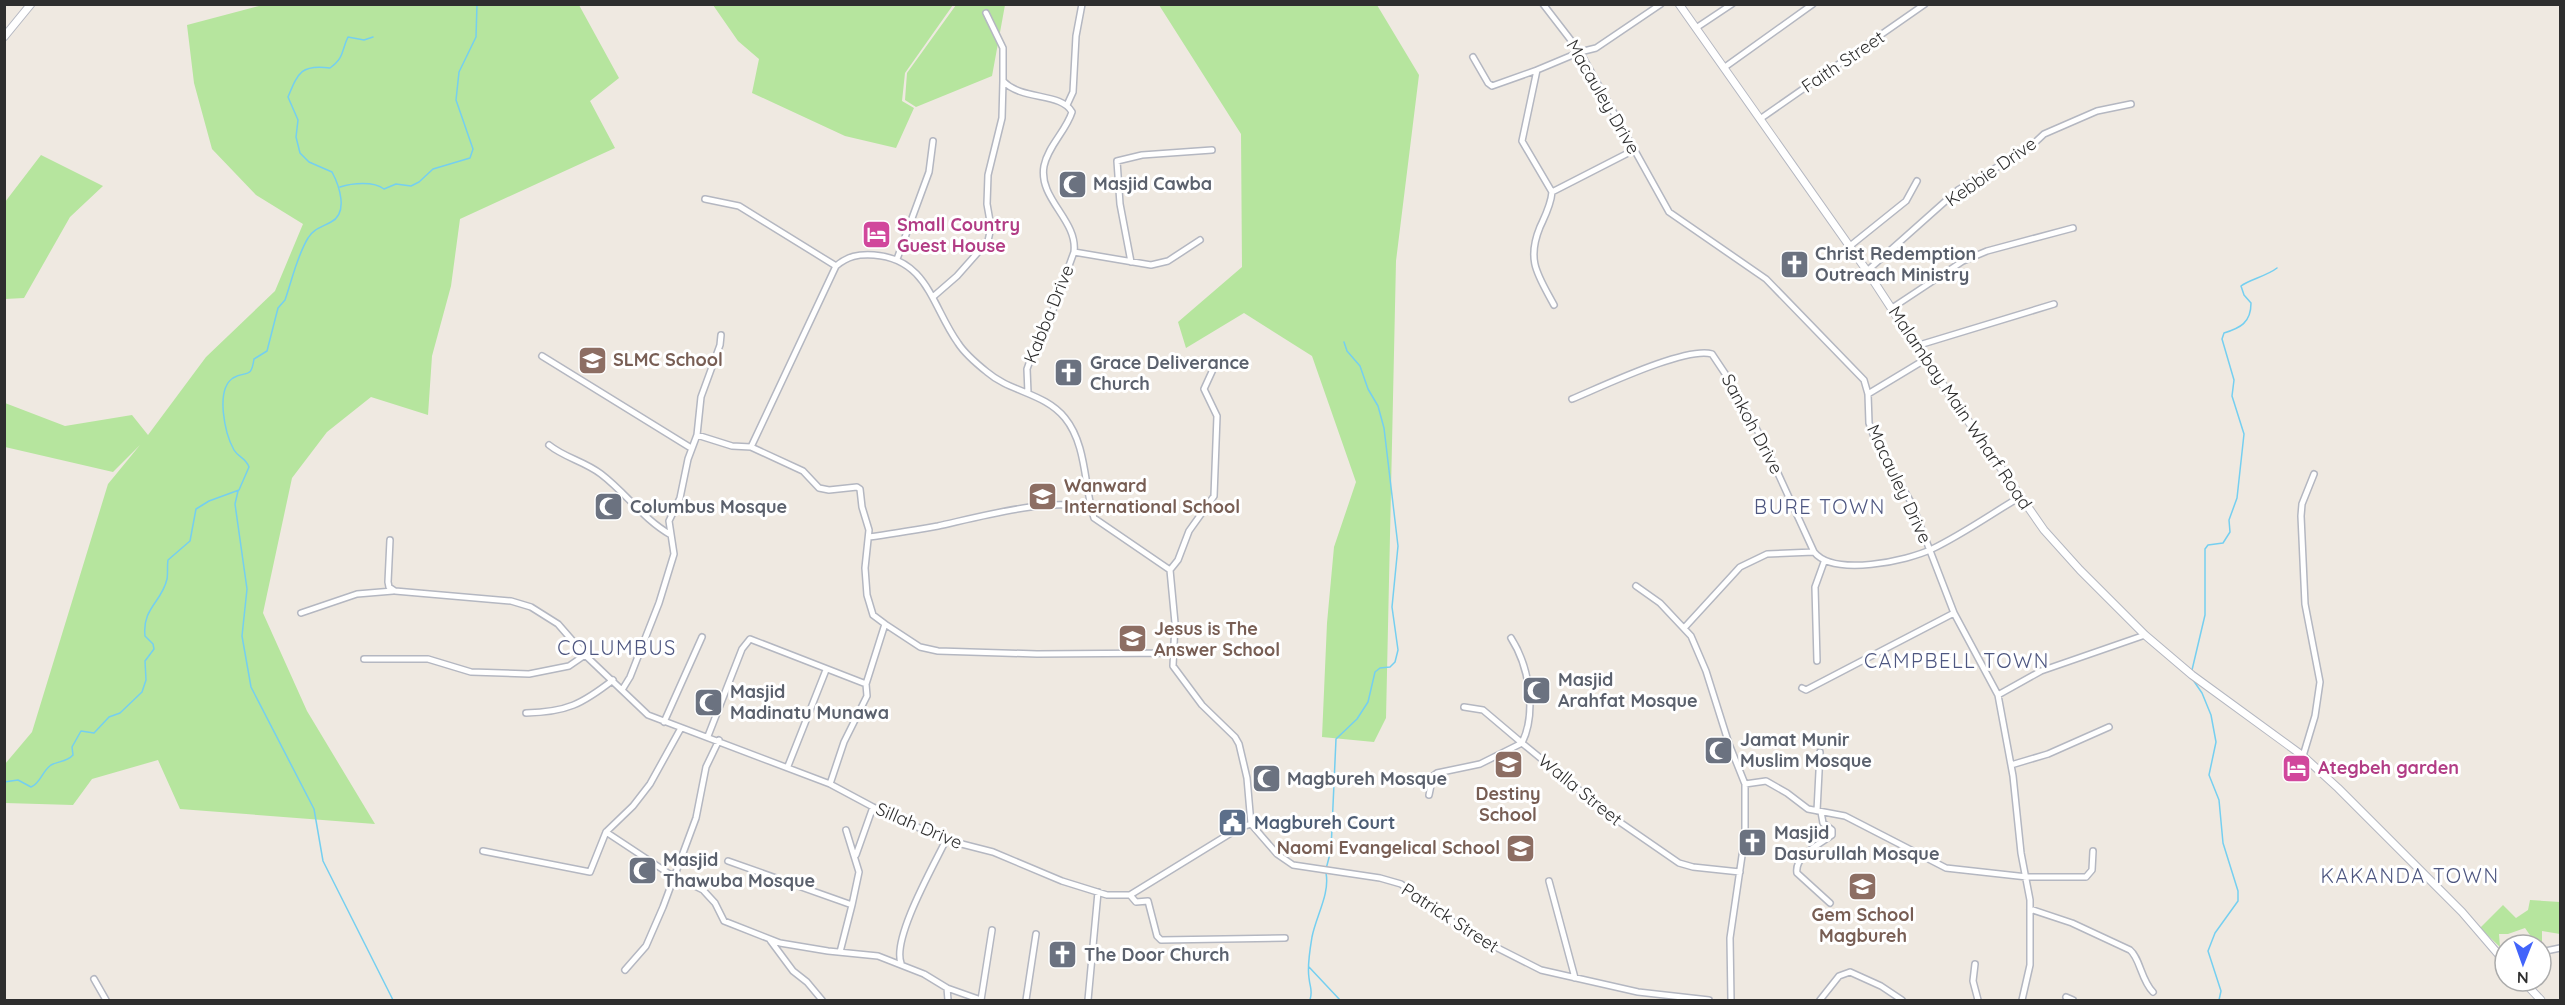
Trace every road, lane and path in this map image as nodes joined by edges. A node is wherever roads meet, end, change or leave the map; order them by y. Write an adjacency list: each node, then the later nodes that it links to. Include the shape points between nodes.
1 (31, 4): 11 (street)
2 (1082, 4): 18 (street, via 1074,85)
3 (1544, 4): 12 (street, Macauley Drive)
4 (1661, 4): 12 (street, via 1596,48)
5 (1678, 4): 10 (street, Malambay Main Wharf Road)
6 (1732, 4): 10 (street)
7 (1813, 4): 14 (street)
8 (1925, 4): 19 (street, Faith Street)
9 (986, 13): 16 (street, via 1002,48)
10 (1696, 28): 14 (street, Malambay Main Wharf Road)
11 (4, 37)
12 (1580, 52): 15 (street); 22 (street, Macauley Drive)
13 (1473, 57): 15 (street, via 1492,86)
14 (1725, 67): 19 (street, Malambay Main Wharf Road)
15 (1537, 70): 24 (street, via 1522,141)
16 (1003, 81): 18 (street, via 1018,93); 34 (street, via 1002,118 988,175 988,241)
17 (2131, 104): 33 (street, Kebbie Drive, via 2097,111 2044,134 2028,148 1958,190)
18 (1067, 105): 29 (street, Kabba Drive, via 1071,116 1047,155 1044,183 1074,240)
19 (1760, 119): 28 (street, Malambay Main Wharf Road)
20 (933, 141): 30 (street, via 929,172)
21 (1212, 150): 31 (street, via 1142,155 1118,161 1120,204)
22 (1635, 150): 24 (street); 44 (street, Macauley Drive, via 1669,212 1767,279 1856,369)
23 (1917, 182): 28 (street, via 1906,201)
24 (1552, 192): 36 (street, via 1532,258)
25 (705, 199): 32 (street, via 739,206)
26 (2073, 228): 37 (street, via 1971,258)
27 (1200, 240): 31 (street, via 1168,261 1151,265)
28 (1850, 246): 33 (street, Malambay Main Wharf Road)
29 (1074, 252): 31 (street); 43 (street, Kabba Drive, via 1044,335 1027,369)
30 (897, 259): 32 (street, via 863,255 848,257); 34 (street)
31 (1131, 262)
32 (836, 266): 48 (street)
33 (1867, 271): 37 (street, Malambay Main Wharf Road)
34 (934, 296): 43 (street, via 958,344 978,365 997,381)
35 (2054, 304): 39 (street)
36 (1554, 305)
37 (1892, 308): 39 (street, Malambay Main Wharf Road)
38 (721, 335): 46 (street, via 702,391)
39 (1916, 346): 41 (street, Malambay Main Wharf Road)
40 (542, 356): 49 (street)
41 (1926, 359): 44 (street); 51 (street, Malambay Main Wharf Road)
42 (1215, 365): 59 (street, via 1204,389 1217,416 1214,496 1189,531)
43 (1028, 393): 52 (street, via 1053,405 1071,427)
44 (1868, 394): 56 (street, Macauley Drive, via 1869,423 1876,442 1912,504)
45 (1572, 399): 57 (street, Sankoh Drive, via 1666,362 1712,354 1765,445)
46 (697, 435): 48 (street, via 732,446); 49 (street)
47 (549, 445): 53 (street, via 602,475 650,522)
48 (751, 447): 54 (street, via 803,471 819,488 860,489)
49 (691, 448): 53 (street, via 680,498 669,521)
50 (2314, 474): 88 (street, via 2301,516 2306,604 2320,682)
51 (2020, 497): 56 (street); 66 (street, Malambay Main Wharf Road, via 2080,570)
52 (1092, 510): 54 (street, via 1066,504 1000,512); 59 (street, via 1101,525)
53 (672, 536): 77 (street, via 674,554 659,603)
54 (869, 537): 64 (street, via 866,582 873,615)
55 (390, 540): 61 (street, via 388,582)
56 (1930, 550): 58 (street, via 1871,564 1844,566); 63 (street, Macauley Drive)
57 (1814, 552): 58 (street, Sankoh Drive); 65 (street, via 1767,554 1746,563)
58 (1824, 562): 72 (street, via 1815,587)
59 (1170, 570): 69 (street, via 1175,623)
60 (1636, 586): 65 (street)
61 (395, 591): 62 (street, Sillah Drive, via 357,594); 70 (street, Sillah Drive, via 502,600 531,607 558,624)
62 (302, 613)
63 (1954, 613): 76 (street, via 1806,690); 78 (street, Macauley Drive)
64 (885, 624): 69 (street, via 920,647 938,651); 75 (street)
65 (1685, 627): 92 (street, via 1698,649)
66 (2145, 635): 78 (street, via 2041,670); 88 (street, Malambay Main Wharf Road)
67 (702, 637): 81 (street)
68 (1511, 638): 86 (street, Walla Street, via 1523,663 1529,698 1527,734)
69 (1172, 653): 96 (street, via 1180,679 1239,744)
70 (585, 655): 71 (street, via 569,666 529,674 471,672 428,659); 74 (street, Sillah Drive)
71 (364, 659)
72 (1817, 661)
73 (826, 670): 75 (street); 84 (street, via 750,639); 90 (street)
74 (613, 680): 77 (street, Sillah Drive); 80 (street, via 575,707)
75 (866, 684): 91 (street, via 867,696 844,742)
76 (1802, 687)
77 (622, 690): 81 (street, Sillah Drive, via 648,715)
78 (1998, 695): 89 (street, Macauley Drive)
79 (1464, 707): 86 (street, via 1483,710)
80 (526, 713)
81 (664, 722): 82 (street, Sillah Drive)
82 (681, 728): 84 (street, Sillah Drive); 98 (street, via 650,784)
83 (2109, 728): 89 (street)
84 (708, 736): 85 (street, Sillah Drive)
85 (719, 740): 90 (street, Sillah Drive); 105 (street, via 706,768 696,818)
86 (1522, 743): 93 (street, via 1480,764 1437,773); 104 (street, Walla Street, via 1611,816 1679,863)
87 (1820, 752): 95 (street)
88 (2303, 756): 117 (street, Malambay Main Wharf Road, via 2462,912)
89 (2011, 765): 106 (street, Macauley Drive)
90 (788, 766): 91 (street, Sillah Drive)
91 (830, 784): 94 (street, Sillah Drive)
92 (1745, 784): 95 (street, via 1766,781); 104 (street, via 1747,811)
93 (1429, 795)
94 (873, 807): 99 (street, Sillah Drive); 102 (street)
95 (1819, 812): 106 (street, via 1845,816 1946,868); 110 (street, via 1832,835 1812,849 1796,868)
96 (1251, 824): 109 (street); 122 (street, Patrick Street, via 1288,862 1401,884 1468,933 1540,970)
97 (846, 830): 102 (street)
98 (606, 832): 100 (street, via 591,872); 105 (street)
99 (946, 840): 108 (street, Sillah Drive, via 993,852); 119 (street, via 905,929 899,951)
100 (483, 850)
101 (2093, 851): 106 (street, via 2092,870 2086,877)
102 (856, 855): 111 (street, via 859,880)
103 (728, 861): 111 (street)
104 (1740, 872): 135 (street, via 1730,938)
105 (674, 875): 116 (street, via 710,896 724,921); 121 (street, via 646,946)
106 (2027, 877): 112 (street, Macauley Drive)
107 (1549, 881): 122 (street)
108 (1098, 892): 109 (street, Sillah Drive); 132 (street)
109 (1130, 896): 115 (street, via 1136,902 1148,901 1161,940)
110 (1830, 903)
111 (852, 904): 118 (street)
112 (2030, 909): 125 (street, via 2130,950); 139 (street, Macauley Drive, via 2030,966)
113 (992, 930): 130 (street)
114 (1036, 934): 131 (street)
115 (1285, 938)
116 (770, 940): 118 (street); 128 (street)
117 (2493, 948)
118 (840, 952): 119 (street)
119 (901, 963): 124 (street)
120 (1975, 964): 138 (street, via 1972,981)
121 (626, 970)
122 (1575, 978): 133 (street, Patrick Street)
123 (94, 979): 127 (street)
124 (947, 988): 129 (street); 130 (street)
125 (2153, 992)
126 (2066, 997): 140 (street)
127 (106, 1000)
128 (822, 1000)
129 (948, 1000)
130 (981, 1000)
131 (1026, 1000)
132 (1088, 1000)
133 (1685, 1000): 134 (street, Patrick Street)
134 (1709, 1000)
135 (1731, 1000)
136 (1820, 1000): 137 (street, via 1839,976 1850,972)
137 (1902, 1000)
138 (1978, 1000)
139 (2022, 1000)
140 (2073, 1000)

